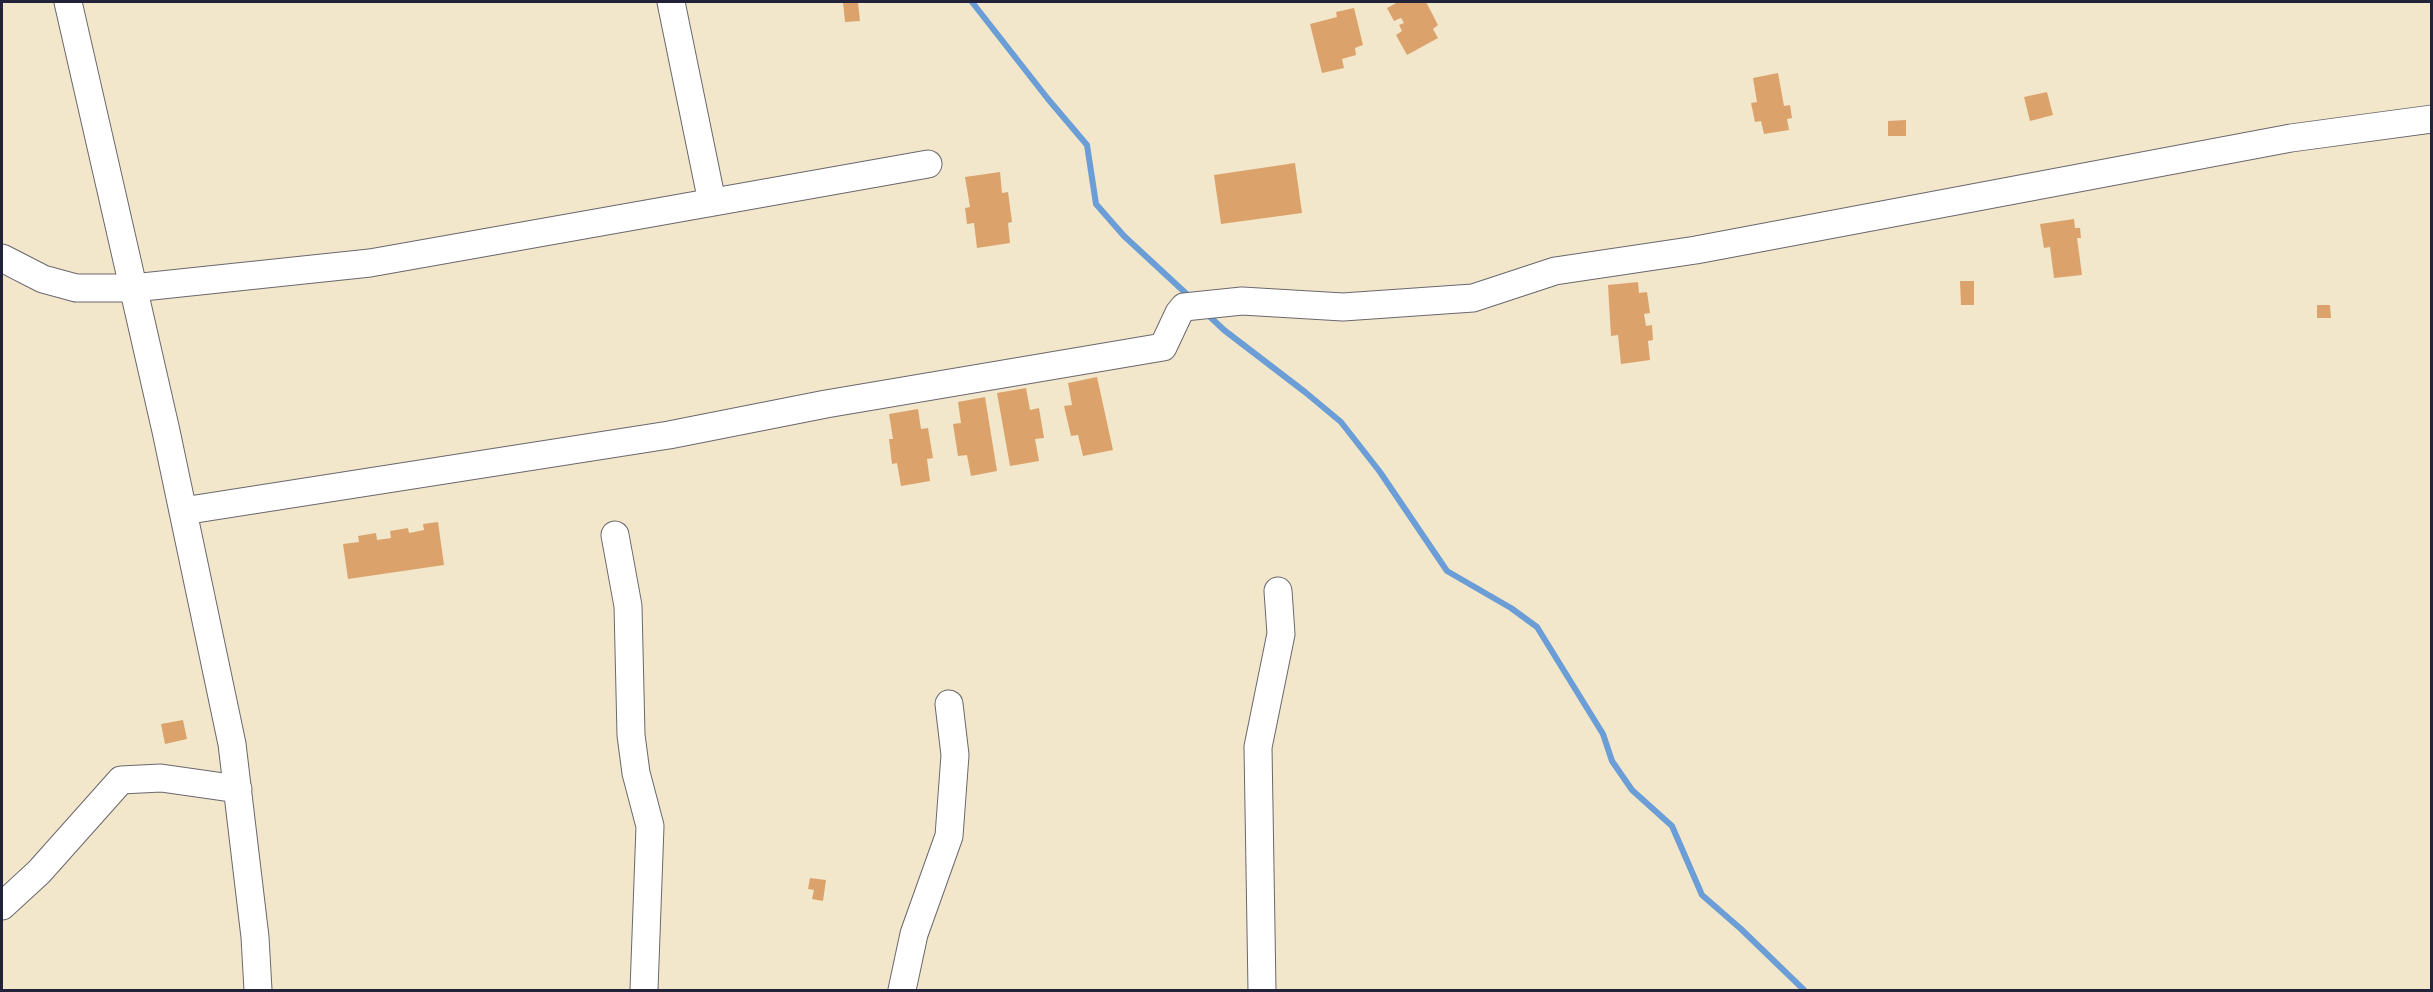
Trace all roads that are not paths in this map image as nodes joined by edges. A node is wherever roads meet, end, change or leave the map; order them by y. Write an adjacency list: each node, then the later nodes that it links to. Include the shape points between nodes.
1 (68, 2): 7 (street)
2 (671, 2): 5 (street)
3 (2432, 119): 8 (street, via 2291,138 1696,250 1555,271 1473,297 1343,307 1242,301 1184,307 1163,346 669,435)
4 (928, 164): 5 (street)
5 (712, 202): 7 (street, via 370,262)
6 (2, 258): 7 (street, via 43,279 76,288)
7 (133, 288): 8 (street)
8 (183, 511): 12 (street)
9 (615, 536): 15 (street, via 628,606 631,735 650,826)
10 (1278, 591): 17 (street, via 1281,634 1258,747)
11 (949, 704): 16 (street, via 955,755 949,836 914,934)
12 (238, 789): 13 (street, via 161,777 122,780 39,872); 14 (street)
13 (2, 906)
14 (258, 990)
15 (644, 990)
16 (902, 990)
17 (1262, 990)

